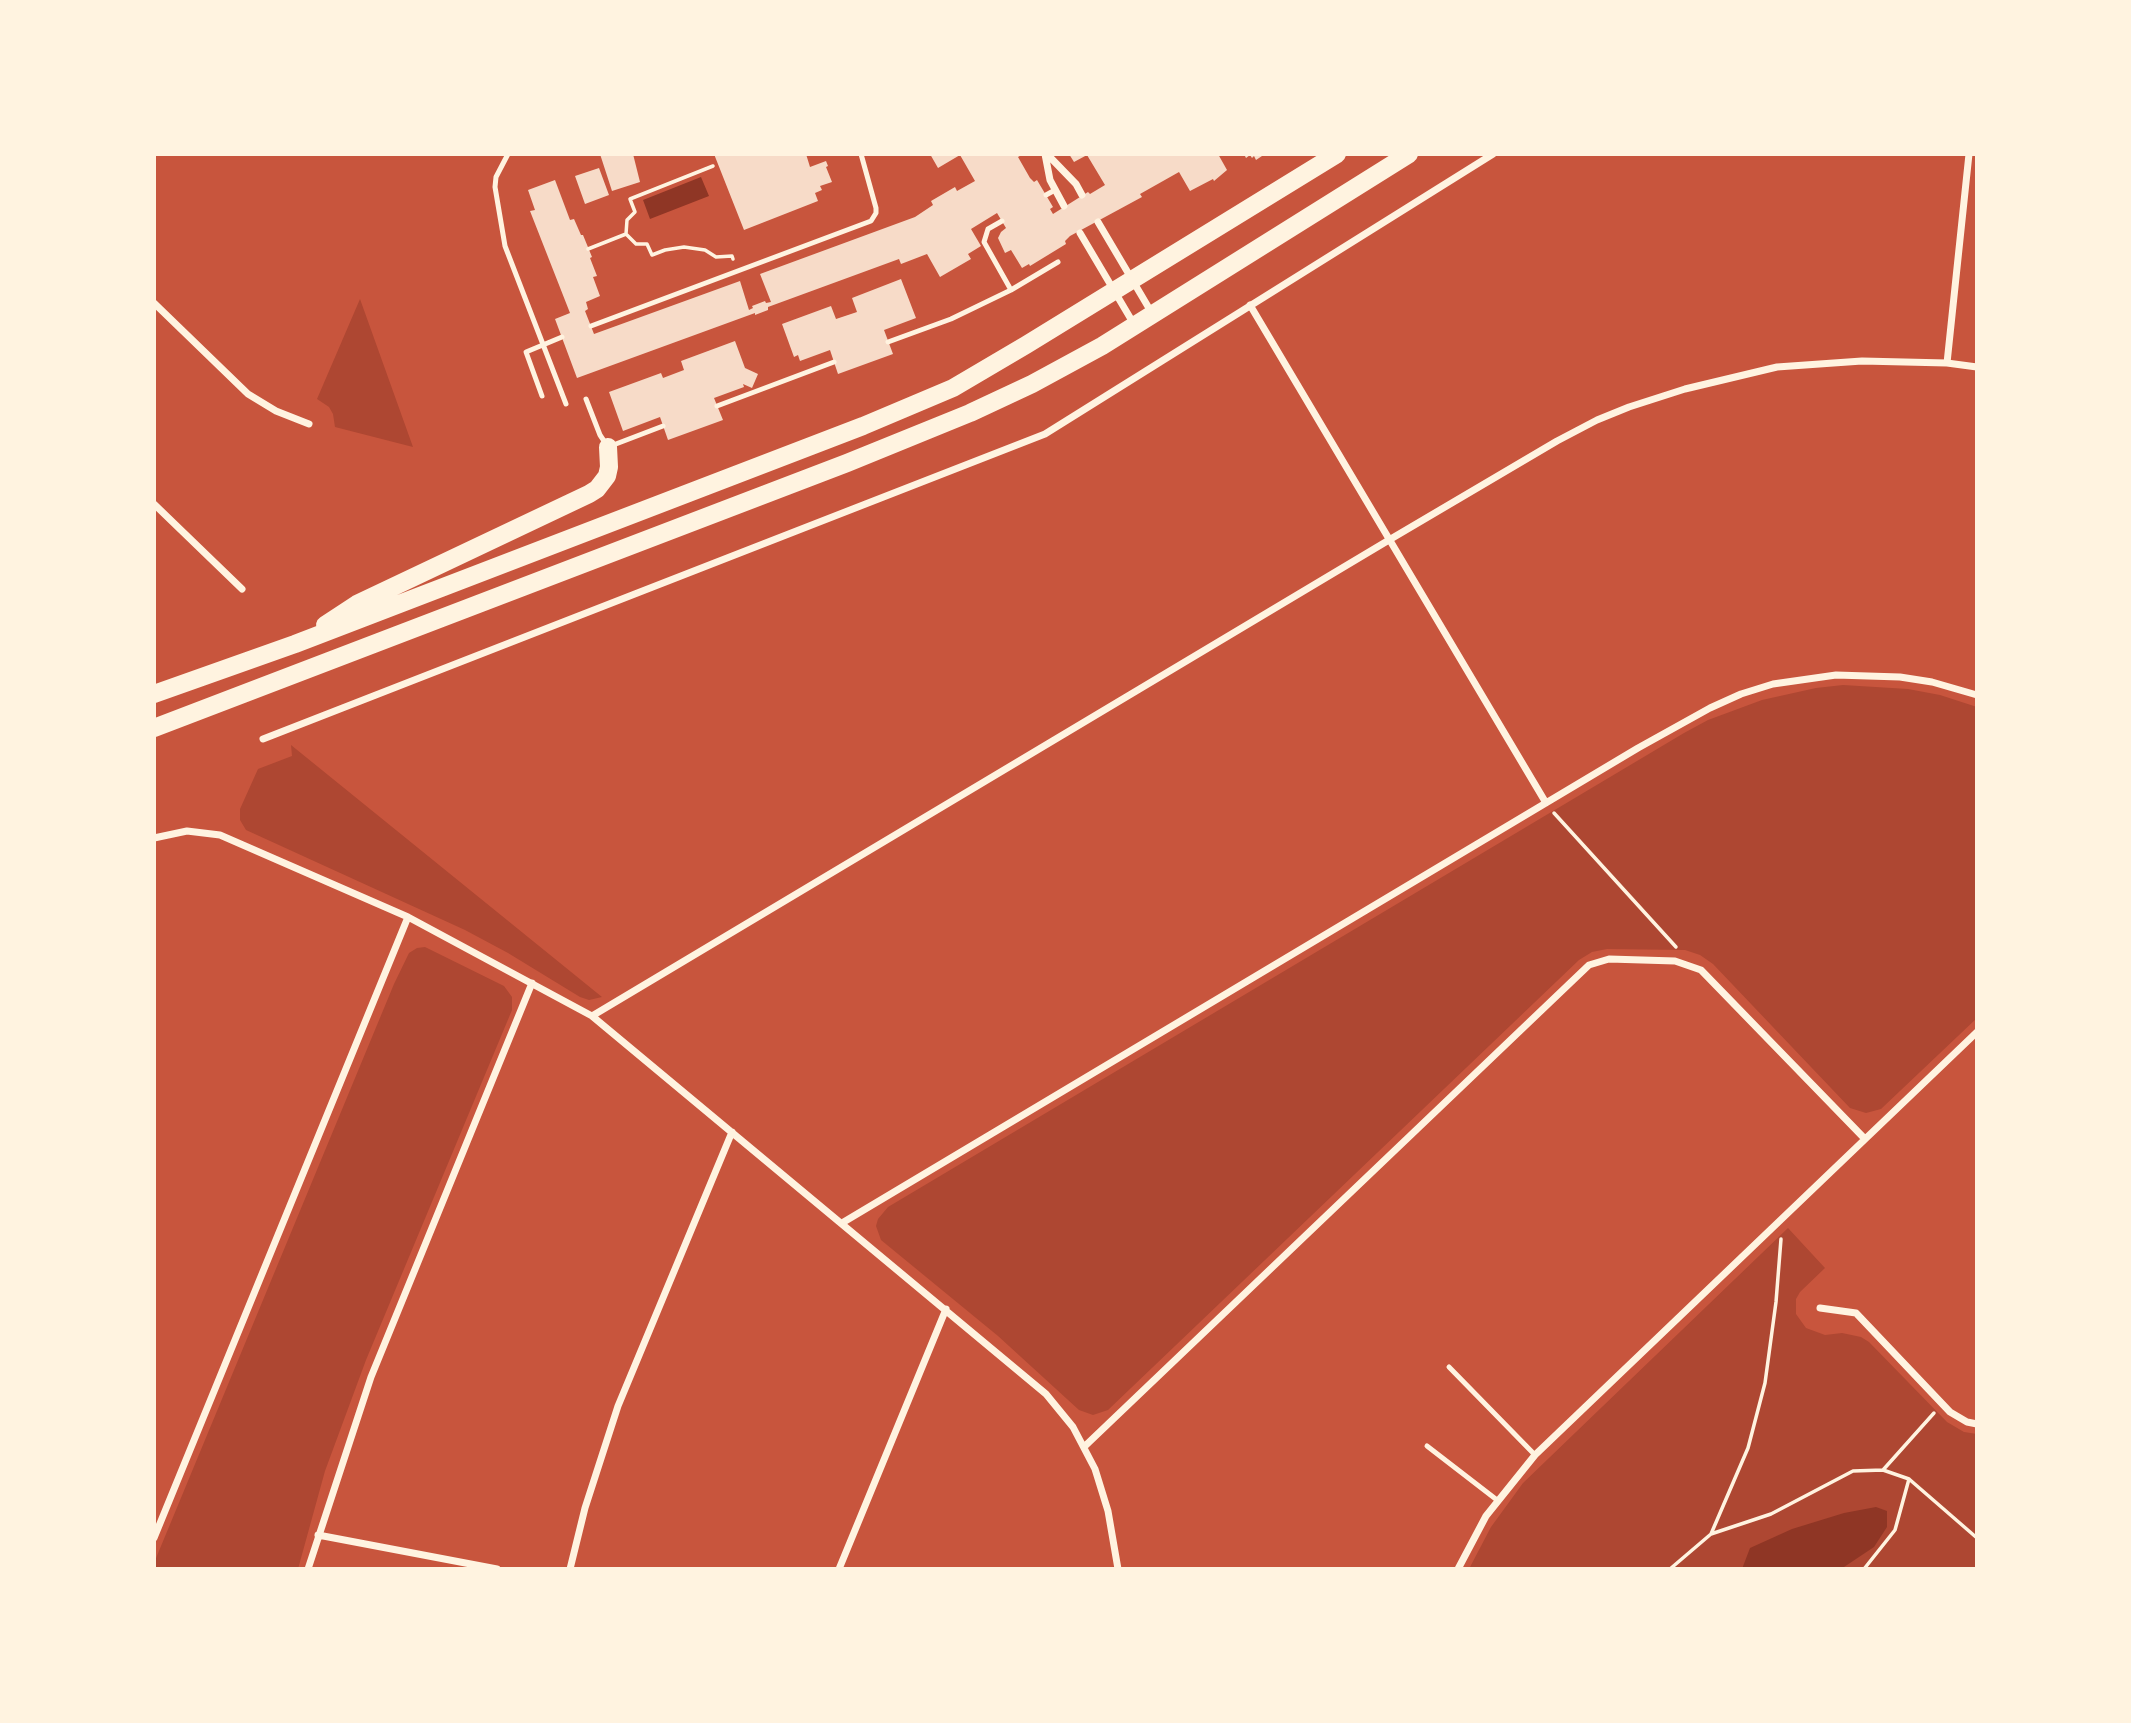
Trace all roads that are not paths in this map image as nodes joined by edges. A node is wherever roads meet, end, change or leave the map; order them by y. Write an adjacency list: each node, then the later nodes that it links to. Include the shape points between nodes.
1 (508, 154): 26 (lane, via 495,187 505,246)
2 (861, 154): 22 (lane, via 876,208 871,221)
3 (1046, 154): 8 (street); 10 (street)
4 (1337, 154): 16 (main road)
5 (1409, 154): 21 (main road)
6 (1493, 154): 20 (street)
7 (1969, 154): 28 (street)
8 (1055, 190): 9 (lane); 11 (street)
9 (1046, 195)
10 (1082, 195)
11 (1064, 206)
12 (1002, 221): 17 (lane, via 988,229 984,242)
13 (1098, 222): 16 (street)
14 (1080, 233): 18 (street)
15 (1058, 262): 17 (lane)
16 (1133, 280): 18 (main road); 21 (street)
17 (1011, 290): 25 (lane)
18 (1115, 291): 23 (street); 40 (main road, via 953,388)
19 (154, 303): 34 (street, via 248,394)
20 (1250, 305): 38 (street); 44 (street, via 1045,435)
21 (1153, 315): 23 (main road)
22 (591, 326)
23 (1135, 326): 43 (main road, via 970,413)
24 (562, 337): 26 (lane)
25 (888, 342)
26 (544, 345): 30 (lane, via 526,352); 32 (lane)
27 (834, 362): 33 (lane)
28 (1947, 363): 29 (street); 38 (street, via 1862,361 1777,367 1640,403 1557,441)
29 (1977, 367)
30 (542, 396)
31 (586, 399): 36 (lane)
32 (566, 404)
33 (717, 406)
34 (309, 424)
35 (663, 426): 36 (lane)
36 (608, 447): 40 (main road, via 607,476 597,489 356,604)
37 (154, 505): 39 (street)
38 (1389, 540): 45 (street); 49 (street)
39 (242, 589)
40 (295, 643): 41 (main road)
41 (154, 694)
42 (1977, 695): 45 (street, via 1932,682 1868,674 1773,684 1710,708)
43 (154, 727)
44 (263, 739)
45 (1546, 803): 53 (street)
46 (154, 838): 47 (street, via 198,831 220,835)
47 (408, 917): 48 (street); 63 (street)
48 (532, 983): 49 (street); 62 (street, via 371,1377)
49 (592, 1016): 51 (street)
50 (1977, 1032): 52 (street)
51 (732, 1132): 53 (street); 66 (street, via 618,1406)
52 (1865, 1139): 58 (street, via 1694,966 1675,961 1597,962 1583,969); 60 (street)
53 (842, 1223): 55 (street)
54 (1820, 1308): 57 (street, via 1856,1313 1942,1404 1958,1418)
55 (946, 1309): 58 (street, via 1046,1394); 67 (street)
56 (1450, 1367): 60 (lane)
57 (1977, 1424)
58 (1085, 1446): 68 (street, via 1102,1490)
59 (1427, 1446): 61 (lane)
60 (1535, 1455): 61 (street)
61 (1497, 1500): 69 (street)
62 (318, 1535): 64 (street); 65 (street)
63 (154, 1538)
64 (308, 1569)
65 (497, 1569)
66 (570, 1569)
67 (839, 1569)
68 (1118, 1569)
69 (1458, 1569)

